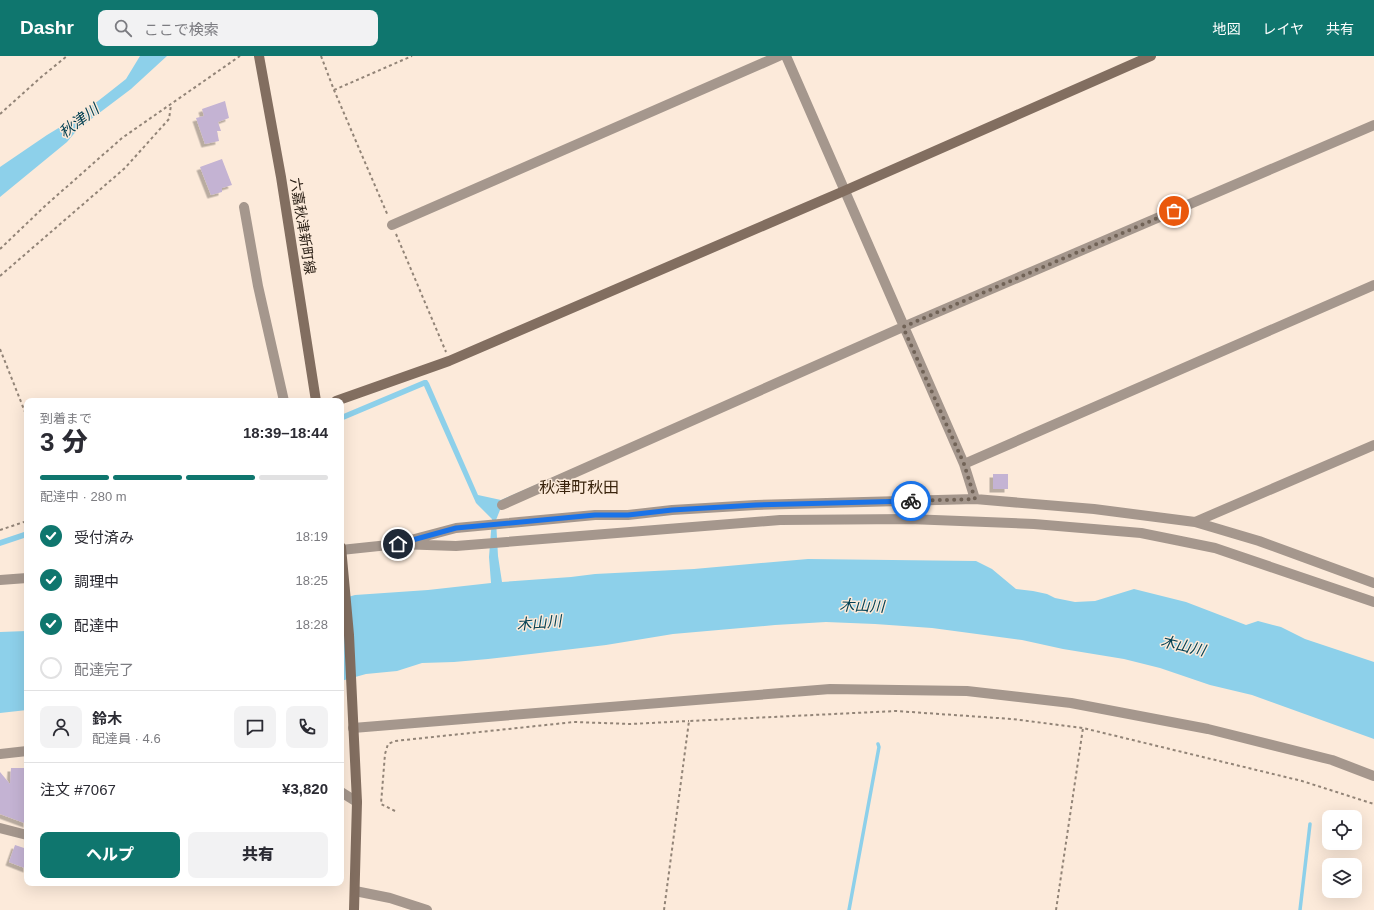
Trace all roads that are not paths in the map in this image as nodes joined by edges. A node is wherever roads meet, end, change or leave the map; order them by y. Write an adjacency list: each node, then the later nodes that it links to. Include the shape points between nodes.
1 (259, 56): 12 (street, 六嘉秋津新町線)
2 (779, 56): 8 (street)
3 (786, 56): 6 (street)
4 (1151, 56): 6 (street)
5 (1374, 125): 10 (street)
6 (844, 191): 10 (street); 13 (street, via 450,361)
7 (244, 207): 11 (street, via 258,286)
8 (392, 225)
9 (1374, 285): 15 (street)
10 (903, 327): 15 (street); 17 (street)
11 (283, 398)
12 (316, 398)
13 (344, 398)
14 (1374, 445): 18 (street)
15 (964, 464): 16 (street)
16 (975, 499): 18 (street, via 1094,509); 19 (street, via 756,505 628,515 595,515 456,528)
17 (502, 505)
18 (1195, 522): 24 (street, via 1258,541)
19 (398, 544): 20 (street); 25 (street, via 456,546 780,520 909,518 1034,524 1141,533 1215,548)
20 (344, 549)
21 (24, 578): 22 (street)
22 (0, 580)
23 (344, 581): 26 (street)
24 (1374, 583)
25 (1374, 602)
26 (353, 728): 29 (street, via 830,689 967,691 1071,703 1208,729 1332,760); 31 (street)
27 (24, 752): 28 (street)
28 (0, 754)
29 (1374, 776)
30 (344, 794): 31 (street)
31 (357, 802): 34 (street)
32 (0, 828): 33 (street)
33 (24, 834)
34 (355, 891): 35 (street); 36 (street, via 390,898)
35 (354, 910)
36 (427, 910)

